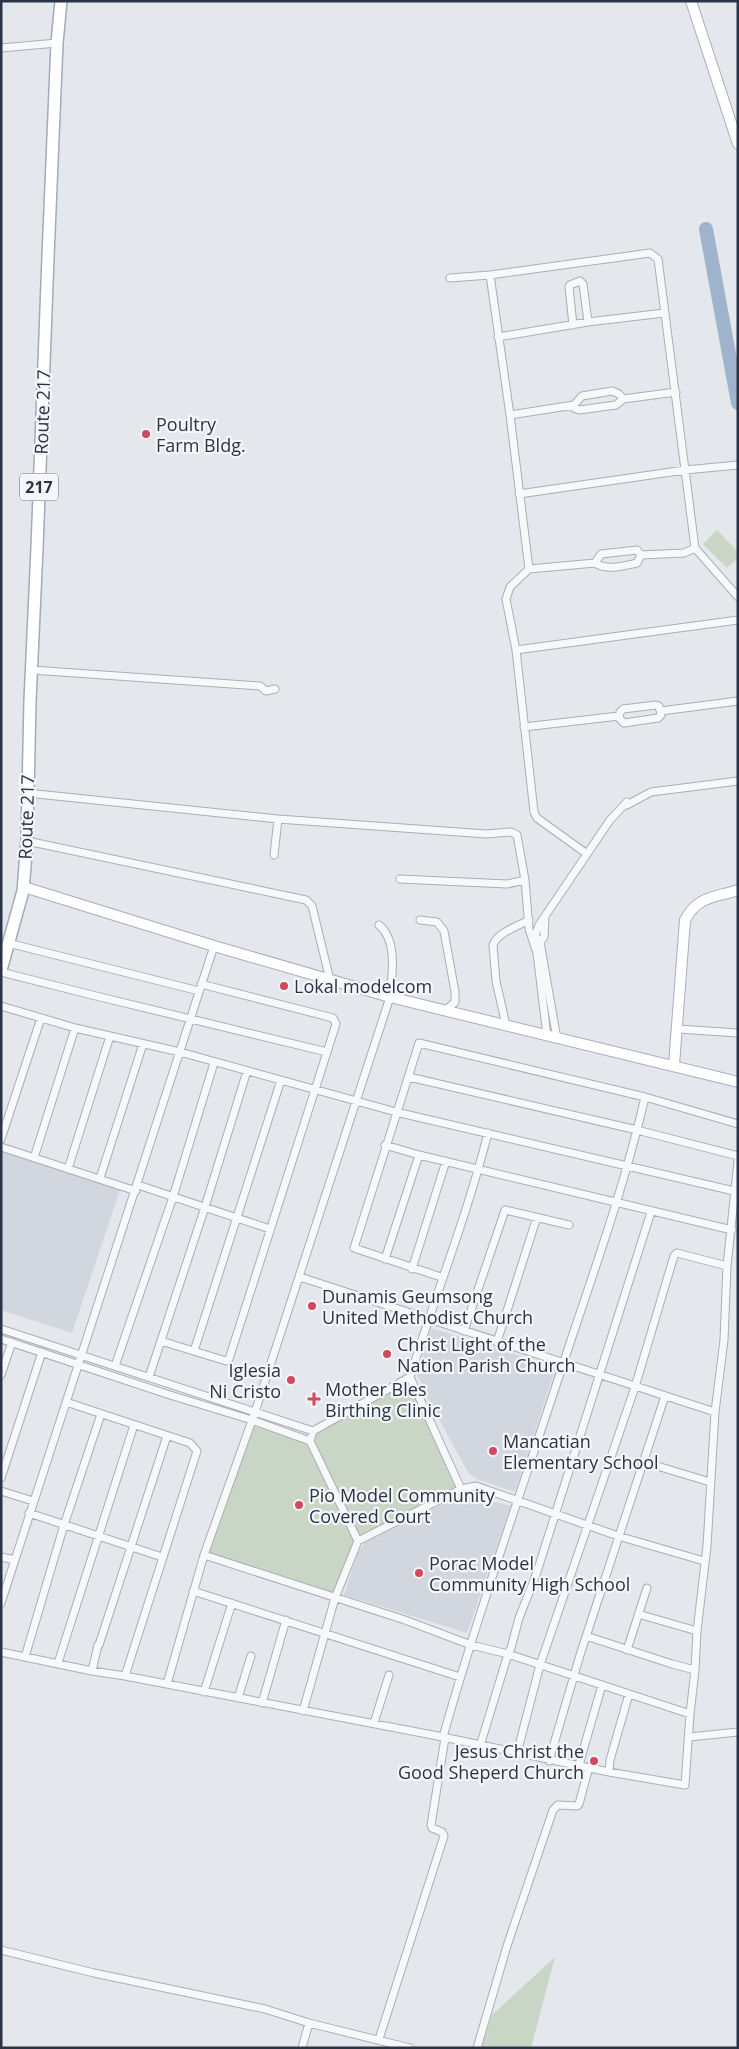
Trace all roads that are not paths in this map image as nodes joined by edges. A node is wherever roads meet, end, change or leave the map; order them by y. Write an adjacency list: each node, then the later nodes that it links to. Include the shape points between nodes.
1 (61, 1): 3 (main road, Route 217 / 217)
2 (691, 1): 5 (street)
3 (57, 42): 4 (street); 26 (main road, Route 217 / 217)
4 (1, 48)
5 (738, 144)
6 (490, 275): 7 (street); 8 (street, via 650,253 658,259); 11 (street)
7 (450, 278)
8 (664, 313): 9 (street); 12 (street)
9 (588, 322): 10 (street); 10 (street, via 583,284 580,282 569,287)
10 (573, 325): 11 (street)
11 (498, 337): 15 (street)
12 (676, 392): 13 (street); 17 (street)
13 (623, 399): 14 (street, via 616,405 579,410); 14 (street, via 612,391 582,396)
14 (574, 405): 15 (street)
15 (510, 414): 18 (street)
16 (738, 465): 17 (street)
17 (685, 470): 18 (street); 19 (street)
18 (519, 494): 22 (street)
19 (695, 548): 20 (street, via 684,553); 23 (street)
20 (641, 555): 21 (street, via 637,563 625,566 603,568); 21 (street, via 638,550 601,554)
21 (595, 563): 22 (street)
22 (529, 569): 25 (street, via 510,587 506,599)
23 (738, 597)
24 (738, 620): 25 (street)
25 (516, 650): 31 (street)
26 (32, 670): 27 (street, via 260,686 266,691); 33 (main road, Route 217 / 217)
27 (276, 690)
28 (738, 701): 29 (street)
29 (661, 711): 30 (street, via 656,705 623,709); 30 (street, via 660,718 624,722)
30 (619, 716): 31 (street)
31 (524, 727): 36 (street, via 536,818)
32 (738, 781): 36 (street, via 651,792 627,806 627,802)
33 (27, 793): 34 (street); 35 (main road, Route 217 / 217)
34 (278, 819): 37 (street); 39 (street, via 486,834 511,832 517,836)
35 (27, 841): 40 (main road, Route 217 / 217); 48 (street, via 306,900 312,906)
36 (587, 854): 60 (street, via 545,917 544,937 540,942)
37 (274, 855)
38 (400, 879): 39 (street, via 507,884)
39 (524, 880): 43 (street)
40 (24, 887): 45 (main road, Route 217 / 217); 46 (street)
41 (738, 890): 57 (street, via 701,901 685,920)
42 (420, 920): 52 (street, via 437,922 444,931 455,992 455,1002)
43 (529, 920): 55 (street, via 500,936 493,946 496,981); 60 (street)
44 (379, 925): 50 (street, via 389,937)
45 (8, 944): 47 (main road, Route 217 / 217); 49 (street)
46 (214, 946): 48 (street); 49 (street)
47 (1, 971): 54 (street)
48 (330, 980): 50 (street)
49 (200, 987): 54 (street); 63 (street, via 333,1018 336,1024)
50 (390, 996): 52 (street); 72 (street)
51 (1, 1006): 53 (street)
52 (447, 1009): 55 (street)
53 (41, 1018): 56 (street); 77 (street)
54 (190, 1019): 62 (street); 63 (street)
55 (506, 1025): 60 (street)
56 (75, 1028): 59 (street); 82 (street)
57 (678, 1029): 58 (street); 65 (street)
58 (738, 1034)
59 (110, 1036): 61 (street); 87 (street)
60 (552, 1037): 65 (street)
61 (143, 1044): 62 (street); 88 (street)
62 (180, 1052): 64 (street); 89 (street)
63 (327, 1052): 70 (street)
64 (214, 1063): 66 (street); 91 (street)
65 (674, 1065): 69 (street)
66 (247, 1071): 68 (street); 93 (street)
67 (409, 1077): 71 (street, via 419,1043); 73 (street); 75 (street)
68 (281, 1080): 70 (street); 96 (street)
69 (738, 1082)
70 (314, 1089): 72 (street); 98 (street)
71 (645, 1097): 74 (street); 75 (street)
72 (356, 1101): 73 (street); 103 (street)
73 (396, 1112): 76 (street); 78 (street)
74 (738, 1124)
75 (637, 1130): 81 (street); 85 (street)
76 (488, 1134): 85 (street); 86 (street)
77 (1, 1139)
78 (386, 1145): 80 (street); 100 (street, via 354,1246)
79 (1, 1147): 82 (street)
80 (419, 1155): 83 (street); 100 (street)
81 (738, 1156)
82 (34, 1158): 87 (street)
83 (446, 1161): 86 (street); 102 (street)
84 (738, 1161): 90 (street)
85 (628, 1167): 90 (street); 92 (street)
86 (479, 1168): 92 (street); 104 (street)
87 (68, 1169): 88 (street)
88 (100, 1178): 89 (street)
89 (137, 1188): 91 (street); 114 (street)
90 (734, 1191): 99 (street)
91 (173, 1197): 93 (street); 117 (street)
92 (617, 1202): 94 (street); 116 (street)
93 (205, 1207): 96 (street); 109 (street)
94 (651, 1212): 99 (street); 119 (street)
95 (537, 1217): 97 (street); 107 (street, via 504,1210); 111 (street)
96 (238, 1218): 98 (street); 112 (street)
97 (568, 1225)
98 (270, 1229): 112 (street, via 228,1361)
99 (732, 1230): 101 (street)
100 (385, 1259): 102 (street)
101 (727, 1266): 122 (street, via 677,1253 674,1256); 125 (street, via 724,1340)
102 (412, 1269): 104 (street)
103 (300, 1277): 105 (street); 127 (street)
104 (442, 1277): 105 (street)
105 (428, 1318): 107 (street); 121 (street)
106 (1, 1329): 114 (street)
107 (464, 1330): 111 (street)
108 (1, 1339): 110 (street)
109 (161, 1341): 112 (street); 120 (street)
110 (12, 1342): 113 (street); 118 (street)
111 (497, 1342): 116 (street)
112 (194, 1351)
113 (42, 1352): 115 (street); 133 (street)
114 (81, 1354): 115 (street); 117 (street)
115 (78, 1363): 124 (street); 127 (street, via 188,1401)
116 (564, 1363): 119 (street); 137 (street)
117 (115, 1366): 120 (street)
118 (1, 1375)
119 (600, 1375): 122 (street); 140 (street)
120 (149, 1377): 127 (street)
121 (410, 1378): 129 (street); 135 (street)
122 (635, 1387): 123 (street); 141 (street)
123 (666, 1396): 125 (street); 132 (street)
124 (66, 1402): 126 (street); 138 (street)
125 (715, 1412): 134 (street)
126 (101, 1414): 128 (street); 142 (street)
127 (254, 1416): 129 (street); 131 (street); 147 (street)
128 (134, 1425): 130 (street); 143 (street)
129 (313, 1431): 131 (street)
130 (167, 1436): 146 (street); 149 (street, via 192,1444 198,1453)
131 (310, 1441): 145 (street)
132 (644, 1462): 134 (street); 144 (street)
133 (1, 1478)
134 (710, 1482): 151 (street)
135 (461, 1489): 137 (street, via 476,1486); 145 (street)
136 (1, 1491): 138 (street)
137 (517, 1500): 140 (street); 163 (street)
138 (33, 1501): 139 (street)
139 (29, 1513): 142 (street); 150 (street)
140 (555, 1513): 141 (street); 166 (street)
141 (588, 1524): 144 (street); 170 (street)
142 (64, 1525): 143 (street); 168 (street)
143 (98, 1536): 146 (street); 169 (street)
144 (618, 1536): 151 (street); 162 (street)
145 (358, 1541): 155 (street)
146 (131, 1547): 149 (street); 172 (street)
147 (204, 1554): 154 (street); 155 (street)
148 (1, 1557): 150 (street)
149 (162, 1557): 174 (street)
150 (15, 1560): 152 (street)
151 (704, 1561): 160 (street)
152 (4, 1586): 156 (street)
153 (647, 1588): 158 (street)
154 (193, 1591): 157 (street); 177 (street)
155 (335, 1598): 161 (street); 163 (street)
156 (1, 1603)
157 (232, 1603): 159 (street); 179 (street)
158 (638, 1614): 160 (street); 164 (street)
159 (286, 1620): 161 (street); 182 (street)
160 (696, 1631): 171 (street)
161 (326, 1635): 176 (street); 183 (street)
162 (586, 1636): 164 (street); 175 (street)
163 (471, 1645): 166 (street); 176 (street)
164 (627, 1650): 171 (street)
165 (1, 1652): 168 (street)
166 (508, 1654): 170 (street); 189 (street)
167 (251, 1656): 181 (street)
168 (24, 1657): 169 (street)
169 (58, 1663): 172 (street)
170 (540, 1665): 175 (street); 190 (street)
171 (695, 1670): 184 (street)
172 (92, 1671): 174 (street)
173 (389, 1675): 185 (street)
174 (125, 1676): 177 (street)
175 (573, 1676): 178 (street); 191 (street)
176 (460, 1677): 187 (street)
177 (167, 1684): 179 (street)
178 (602, 1685): 180 (street); 192 (street)
179 (204, 1692): 181 (street)
180 (629, 1694): 184 (street); 194 (street)
181 (238, 1698): 182 (street)
182 (262, 1703): 183 (street)
183 (303, 1711): 185 (street)
184 (690, 1714): 188 (street)
185 (374, 1724): 187 (street)
186 (738, 1732): 188 (street)
187 (444, 1737): 189 (street); 197 (street, via 431,1825 444,1836)
188 (689, 1737): 194 (street, via 685,1785)
189 (480, 1746): 190 (street)
190 (517, 1753): 191 (street)
191 (550, 1761): 192 (street)
192 (579, 1765): 193 (street)
193 (589, 1767): 194 (street); 200 (street, via 578,1806 558,1805 553,1810 509,1939)
194 (609, 1772)
195 (1, 1950): 196 (street, via 265,2009)
196 (309, 2023): 197 (street); 198 (street)
197 (379, 2039): 199 (street)
198 (302, 2048)
199 (410, 2048)
200 (477, 2048)

